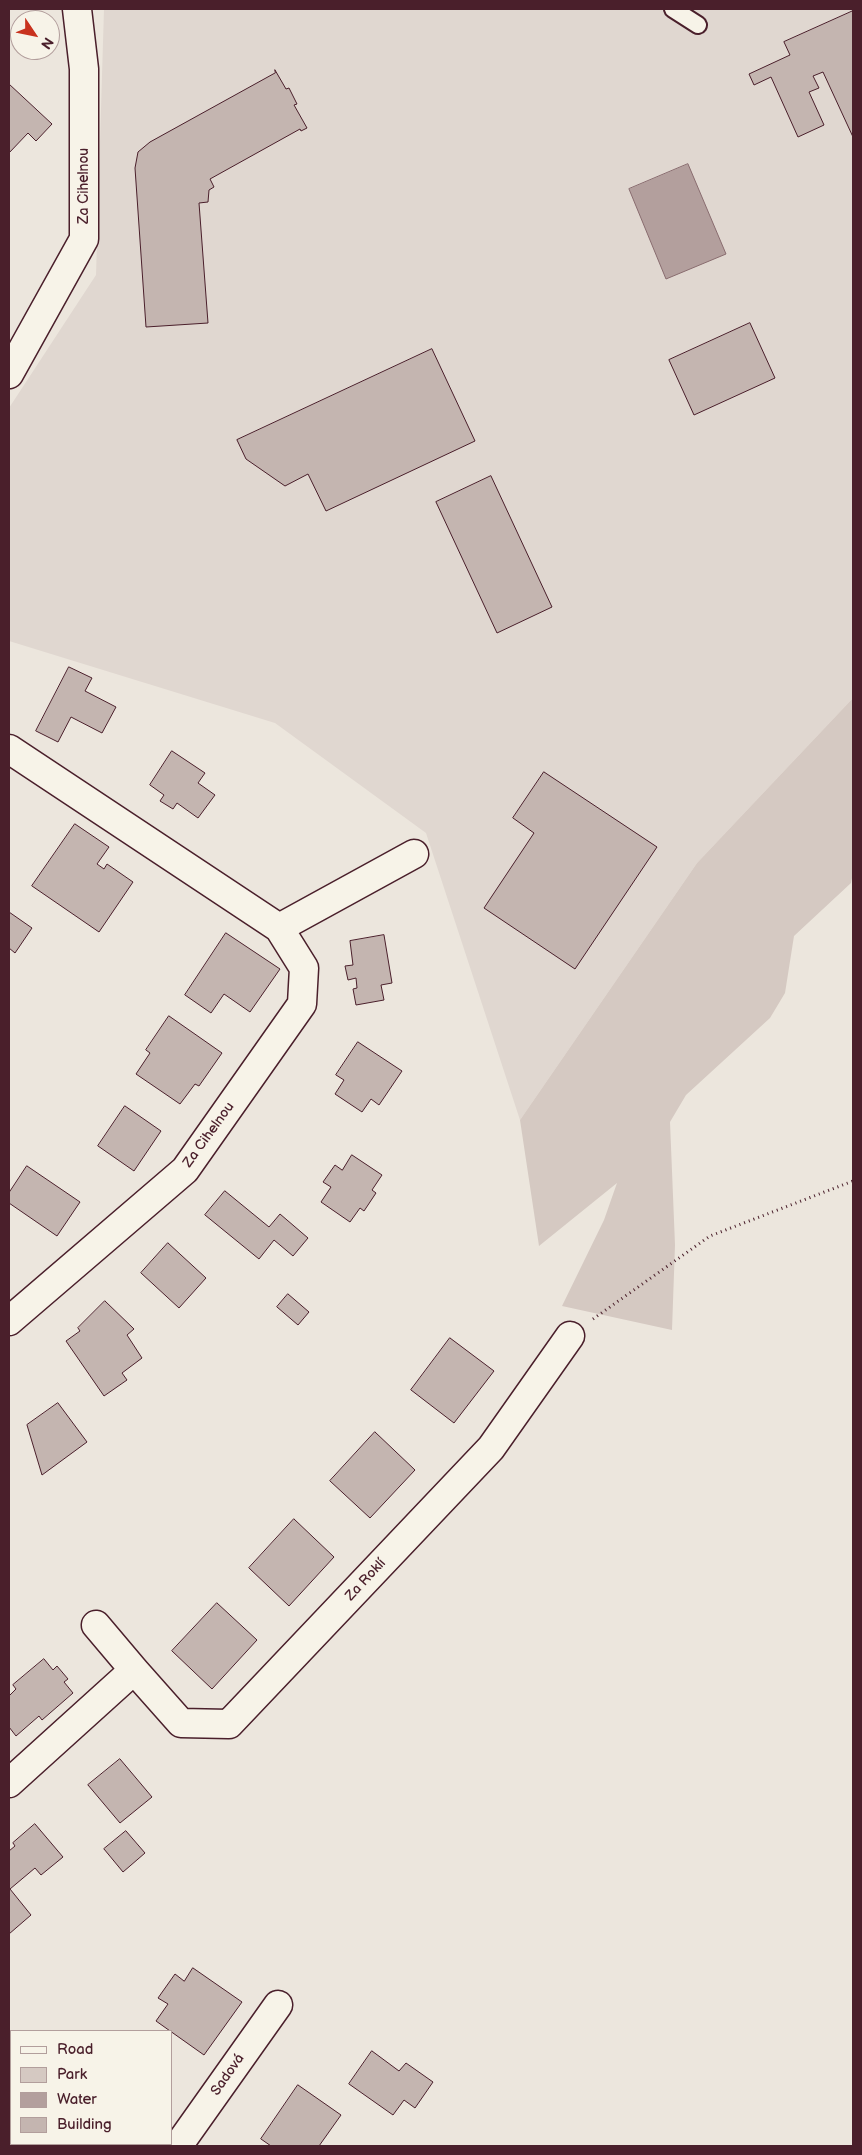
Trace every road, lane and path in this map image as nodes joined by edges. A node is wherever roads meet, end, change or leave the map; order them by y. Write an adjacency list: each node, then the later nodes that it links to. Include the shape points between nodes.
1 (77, 9): 4 (street, Za Cihelnou, via 84,69 84,239)
2 (673, 9): 3 (lane)
3 (698, 25)
4 (9, 374)
5 (9, 749): 7 (street, Za Cihelnou)
6 (414, 854): 7 (street)
7 (279, 928): 9 (street, Za Cihelnou, via 304,968 302,1004 185,1170)
8 (853, 1181): 10 (path, via 710,1236)
9 (9, 1321)
10 (570, 1336): 12 (street, Za Roklí, via 491,1448 229,1724 180,1723)
11 (96, 1625): 12 (street, Za Roklí)
12 (134, 1670): 13 (street)
13 (9, 1783)
14 (278, 2005): 15 (street, Sadová)
15 (178, 2146)

